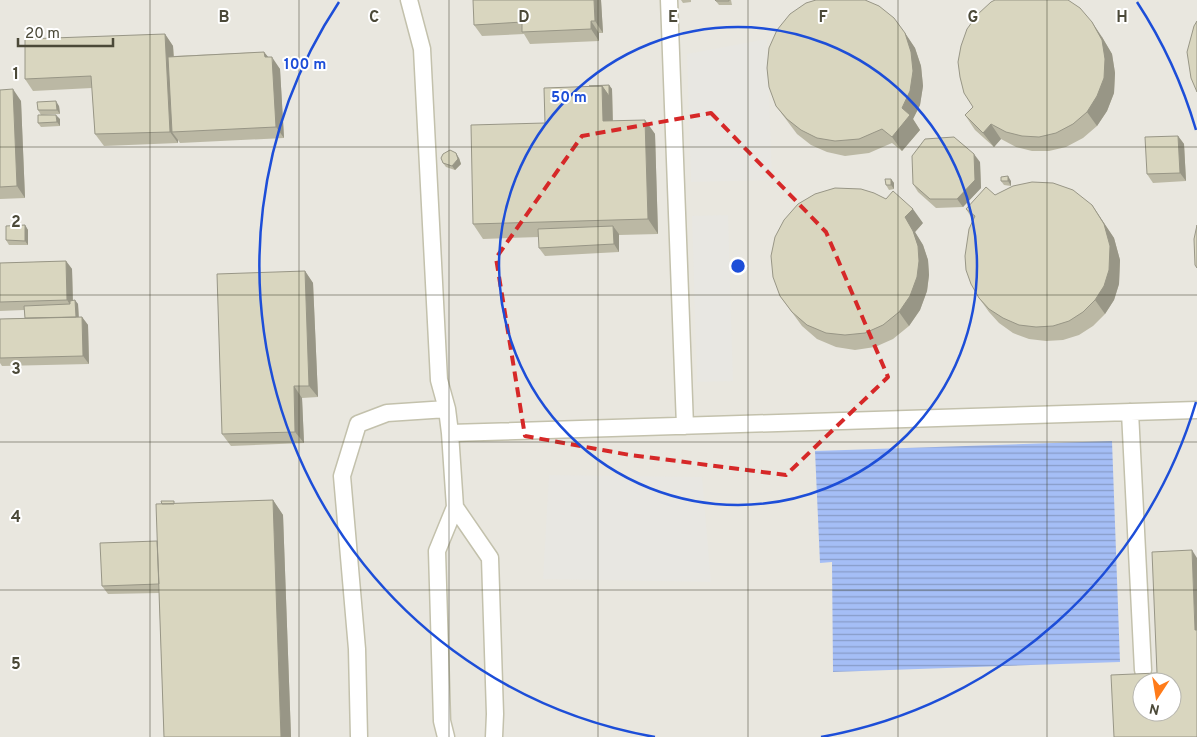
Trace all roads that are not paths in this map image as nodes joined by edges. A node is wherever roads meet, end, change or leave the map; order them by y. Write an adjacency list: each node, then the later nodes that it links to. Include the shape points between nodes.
1 (409, 0): 3 (lane, via 422,49 439,380)
2 (669, 0): 6 (lane)
3 (447, 409): 7 (lane); 10 (lane, via 387,413 358,424 342,476 357,648)
4 (1197, 410): 5 (lane)
5 (1130, 412): 6 (lane); 9 (lane)
6 (685, 426): 7 (lane)
7 (450, 433): 8 (lane)
8 (455, 507): 11 (lane, via 437,551 442,721); 12 (lane, via 490,558)
9 (1142, 670)
10 (359, 737)
11 (446, 737)
12 (494, 737)

